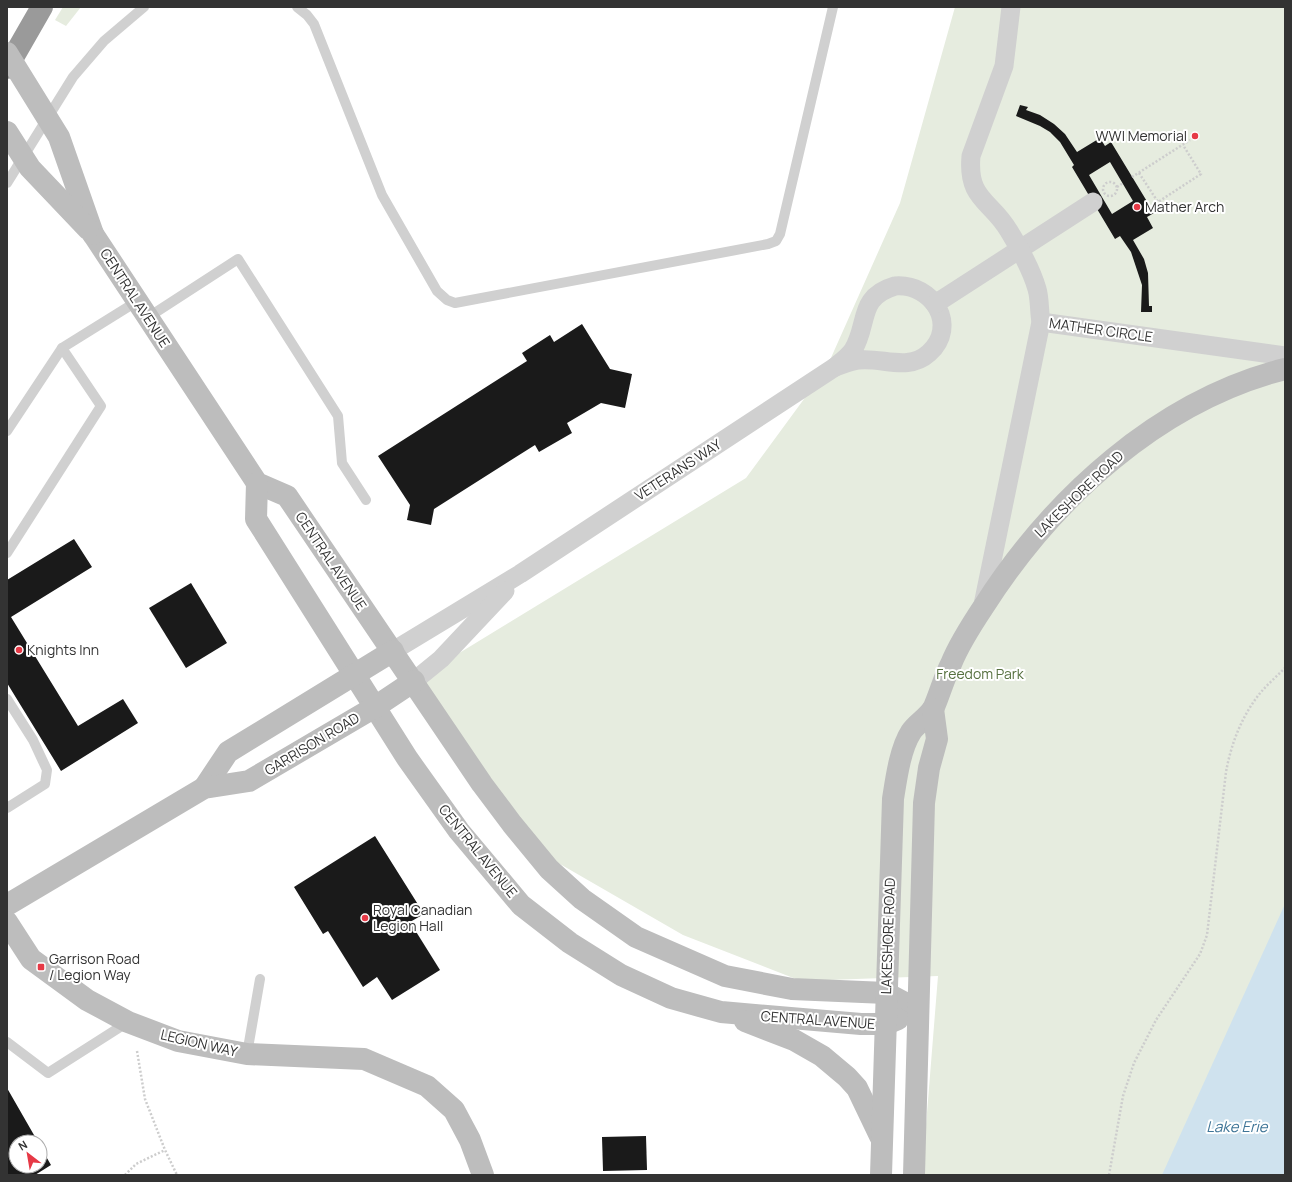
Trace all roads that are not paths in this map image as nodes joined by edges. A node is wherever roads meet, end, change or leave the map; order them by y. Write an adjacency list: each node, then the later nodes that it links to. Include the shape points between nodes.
1 (42, 7): 7 (highway)
2 (144, 7): 9 (lane, via 104,41 73,77)
3 (297, 7): 4 (lane, via 314,24 382,195 437,291 455,303 776,241 780,234)
4 (833, 7)
5 (1011, 7): 12 (street, MATHER CIRCLE, via 1004,66 971,156 970,169 977,193 1008,229)
6 (7, 53): 11 (main road, CENTRAL AVENUE, bridge, via 59,137)
7 (7, 68)
8 (7, 132): 11 (main road, CENTRAL AVENUE, bridge, via 30,168)
9 (7, 183)
10 (1093, 202): 12 (street)
11 (93, 234): 14 (main road, CENTRAL AVENUE)
12 (1020, 248): 13 (street); 15 (street, MATHER CIRCLE, via 1037,290)
13 (935, 304): 18 (street, VETERANS WAY, via 940,316 941,329 934,348 924,357 906,364 859,360); 18 (street, VETERANS WAY, via 921,290 908,286 895,286 877,294 866,310 853,350)
14 (142, 310): 16 (lane); 21 (main road, CENTRAL AVENUE); 22 (lane, via 238,259 338,416 342,462)
15 (1041, 322): 17 (street, MATHER CIRCLE); 25 (street, LAKESHORE ROAD)
16 (62, 348): 20 (lane); 23 (lane, via 101,406)
17 (1285, 356)
18 (835, 367): 24 (street, VETERANS WAY)
19 (1285, 369): 25 (main road, LAKESHORE ROAD, via 1222,390 1137,440 1104,466 1063,507 1020,554)
20 (7, 431)
21 (257, 483): 26 (main road, CENTRAL AVENUE, via 287,496); 27 (main road, CENTRAL AVENUE, via 256,519)
22 (366, 500)
23 (7, 553)
24 (520, 574): 26 (street, VETERANS WAY); 28 (street, VETERANS WAY, via 441,659)
25 (983, 606): 31 (main road, LAKESHORE ROAD, via 951,663)
26 (393, 651): 27 (main road, GARRISON ROAD); 28 (main road, CENTRAL AVENUE)
27 (354, 674): 30 (main road, CENTRAL AVENUE); 32 (main road, GARRISON ROAD, via 228,752)
28 (414, 681): 30 (main road, GARRISON ROAD); 37 (main road, CENTRAL AVENUE, via 482,784 549,868 582,899 636,937 725,976 792,989)
29 (7, 699): 33 (lane, via 33,740 47,770 45,784)
30 (375, 707): 32 (main road, GARRISON ROAD, via 249,781); 39 (main road, CENTRAL AVENUE, via 407,758 459,831 521,904 570,942 621,975 671,998)
31 (933, 709): 37 (main road, LAKESHORE ROAD, via 911,732 899,764 893,800); 38 (main road, LAKESHORE ROAD, via 937,739 929,768 924,803)
32 (204, 788): 34 (main road, GARRISON ROAD)
33 (7, 808)
34 (7, 905)
35 (7, 922): 41 (main road, LEGION WAY, via 31,959 86,1000)
36 (260, 979): 43 (lane)
37 (886, 993): 38 (main road, CENTRAL AVENUE); 40 (main road, LAKESHORE ROAD)
38 (918, 1010): 40 (main road, CENTRAL AVENUE); 47 (main road, LAKESHORE ROAD)
39 (721, 1012): 40 (main road, CENTRAL AVENUE); 44 (main road, via 794,1040 822,1056 857,1088)
40 (886, 1024): 44 (main road, LAKESHORE ROAD)
41 (134, 1025): 42 (lane, via 48,1073); 43 (main road, LEGION WAY, via 178,1041)
42 (7, 1042)
43 (247, 1054): 45 (main road, LEGION WAY, via 364,1059 426,1086 454,1110 470,1140)
44 (882, 1140): 46 (main road, LAKESHORE ROAD)
45 (483, 1175)
46 (880, 1175)
47 (914, 1175)

